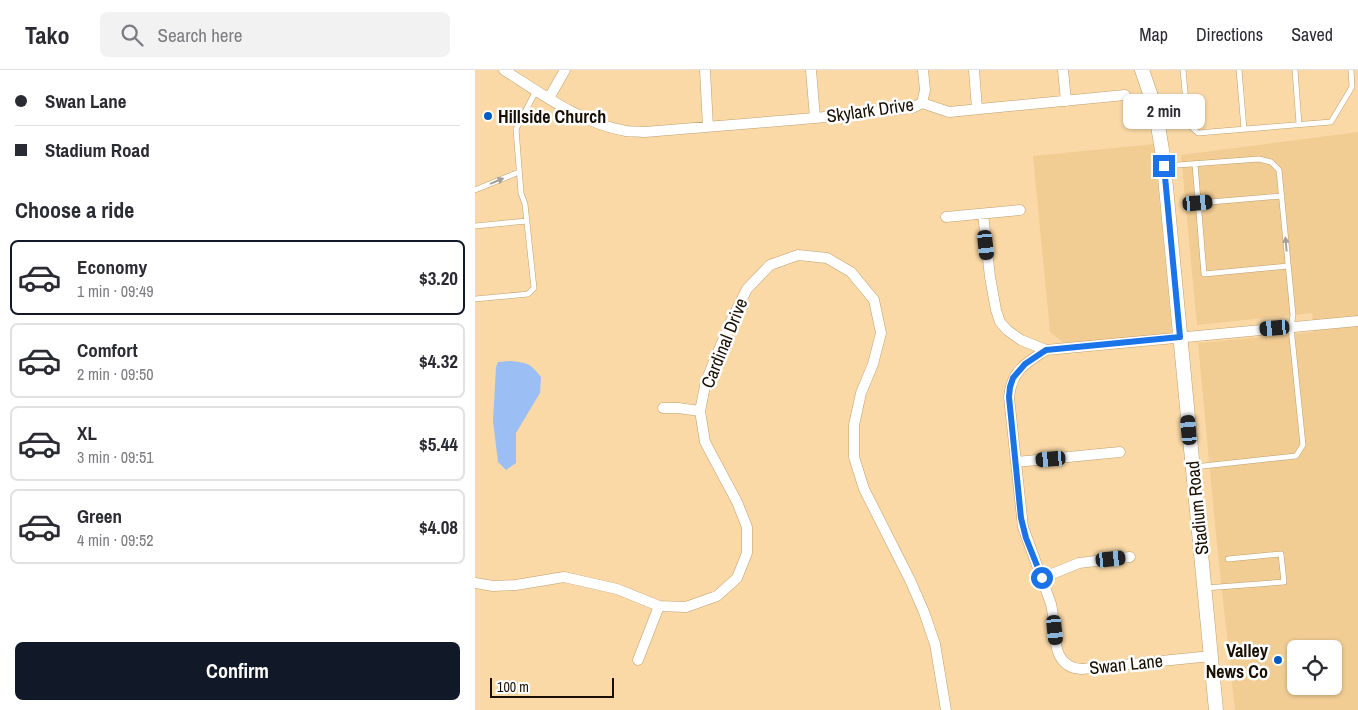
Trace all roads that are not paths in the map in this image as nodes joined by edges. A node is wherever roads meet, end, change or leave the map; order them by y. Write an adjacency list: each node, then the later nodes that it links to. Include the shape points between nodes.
1 (504, 70): 13 (street, Skylark Drive)
2 (565, 70): 15 (street)
3 (705, 70): 21 (street)
4 (811, 70): 19 (street, Skylark Drive)
5 (923, 70): 17 (street, Skylark Drive, via 925,90)
6 (974, 70): 18 (street)
7 (1063, 70): 16 (street)
8 (1142, 70): 24 (street, Stadium Road, via 1155,108)
9 (1183, 70): 22 (lane, via 1188,124 1198,133)
10 (1239, 70): 22 (lane)
11 (1295, 70): 20 (lane)
12 (1351, 70): 20 (lane, via 1352,87 1331,122)
13 (537, 90): 15 (street, Skylark Drive); 25 (lane, via 516,129)
14 (1125, 96): 16 (street)
15 (549, 98): 21 (street, Skylark Drive, via 581,117 627,131)
16 (1066, 101): 18 (street)
17 (922, 103): 18 (street, via 949,112); 19 (street, Skylark Drive, via 912,108)
18 (977, 109)
19 (815, 118): 21 (street, Skylark Drive)
20 (1299, 124): 22 (lane)
21 (708, 127)
22 (1244, 129)
23 (1195, 164): 24 (lane); 27 (lane, via 1259,159 1271,162 1279,170); 28 (lane)
24 (1164, 166): 38 (street, Stadium Road)
25 (519, 172): 26 (lane, one-way to 25); 32 (lane)
26 (475, 190)
27 (1282, 196): 28 (lane); 34 (lane, one-way to 27)
28 (1198, 203): 34 (lane, via 1204,274)
29 (1020, 210): 30 (street)
30 (983, 214): 31 (street); 39 (street, via 990,277 1000,322 1021,340)
31 (946, 218)
32 (527, 221): 33 (lane); 35 (lane, via 534,288 528,294)
33 (475, 226)
34 (1288, 266): 37 (lane, via 1293,315)
35 (475, 299)
36 (1358, 321): 37 (street, Swan Lane)
37 (1291, 327): 38 (street, Swan Lane); 44 (lane, via 1303,446 1296,456)
38 (1180, 337): 39 (street, Swan Lane); 44 (street, Stadium Road)
39 (1046, 350): 43 (street, Swan Lane, via 1025,364 1010,387)
40 (663, 408): 41 (street)
41 (700, 411): 50 (street, Cardinal Drive, via 705,442 747,527 747,553 737,578 717,596 687,607); 53 (street, Cardinal Drive, via 706,381 731,321 747,289 770,266 798,255 827,258 851,272 875,300 881,333 861,393 854,457 864,489 910,580 935,644)
42 (1120, 452): 43 (street)
43 (1016, 462): 47 (street, Swan Lane, via 1023,527)
44 (1193, 467): 49 (street, Stadium Road)
45 (1130, 557): 47 (street, via 1079,563)
46 (1228, 559): 49 (lane, via 1281,554 1283,582)
47 (1042, 578): 51 (street, Swan Lane, via 1053,612 1059,657 1075,669)
48 (475, 583): 50 (street, Cardinal Drive, via 516,585 564,577 617,589)
49 (1205, 588): 51 (street, Stadium Road)
50 (659, 606): 52 (street)
51 (1211, 656): 54 (street, Stadium Road)
52 (639, 660)
53 (946, 710)
54 (1215, 710)

